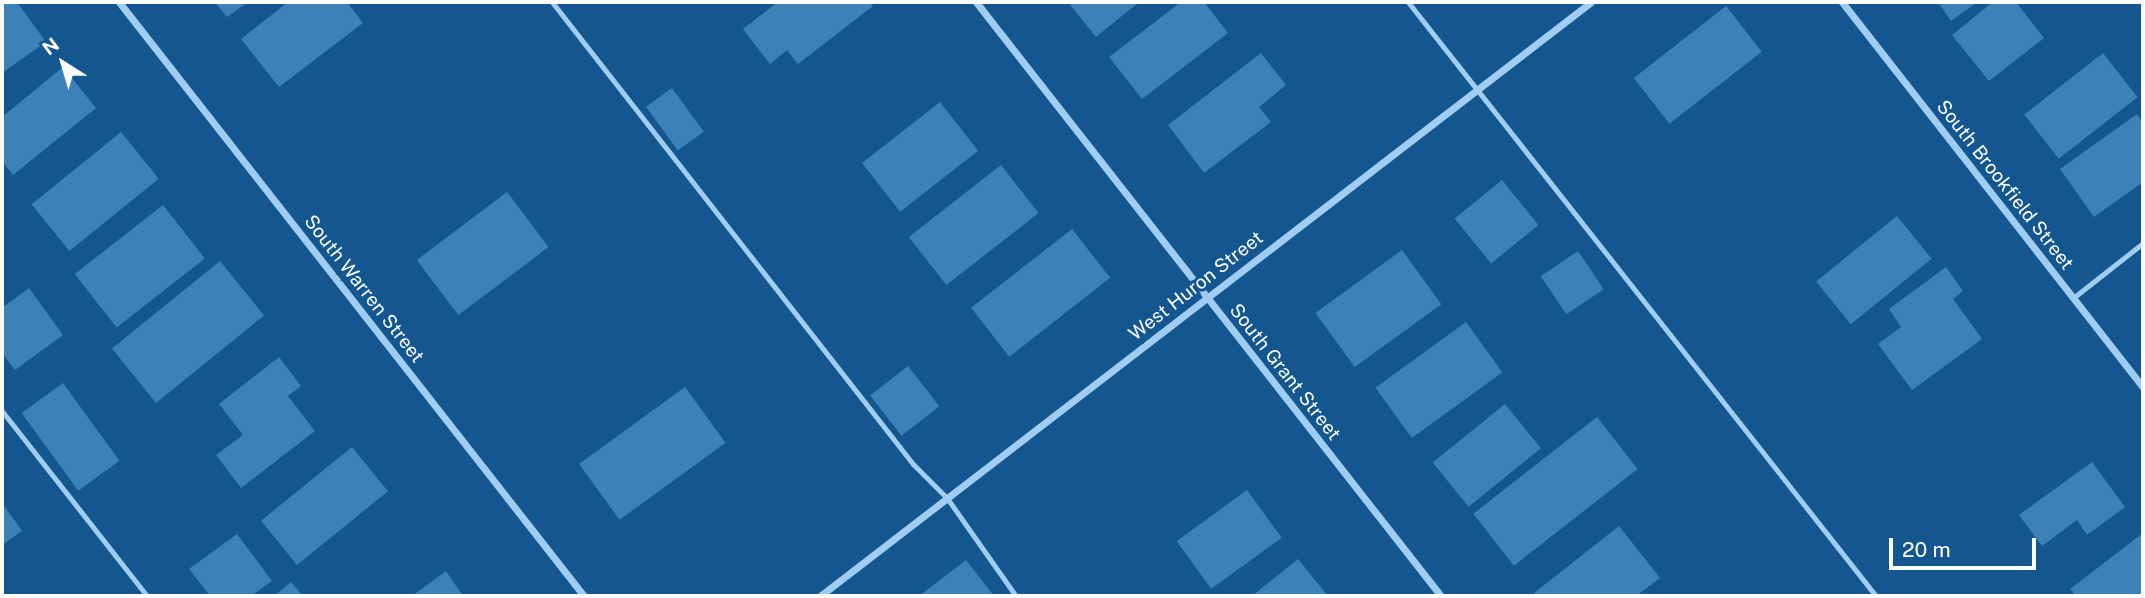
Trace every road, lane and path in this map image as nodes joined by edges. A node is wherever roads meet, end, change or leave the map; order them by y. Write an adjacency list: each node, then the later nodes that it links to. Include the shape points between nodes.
1 (119, 2): 15 (street, South Warren Street)
2 (552, 2): 13 (lane, via 913,464)
3 (976, 2): 9 (street, South Grant Street)
4 (1408, 2): 7 (lane)
5 (1591, 2): 7 (street, West Huron Street)
6 (1842, 2): 10 (street, South Brookfield Street)
7 (1478, 89): 9 (street, West Huron Street); 19 (lane)
8 (2143, 243): 10 (lane)
9 (1207, 298): 13 (street, West Huron Street); 18 (street, South Grant Street)
10 (2073, 298): 11 (street, South Brookfield Street)
11 (2143, 387)
12 (2, 411): 14 (lane)
13 (947, 498): 16 (street, West Huron Street); 17 (lane)
14 (147, 596)
15 (584, 596)
16 (820, 596)
17 (1016, 596)
18 (1441, 596)
19 (1876, 596)

